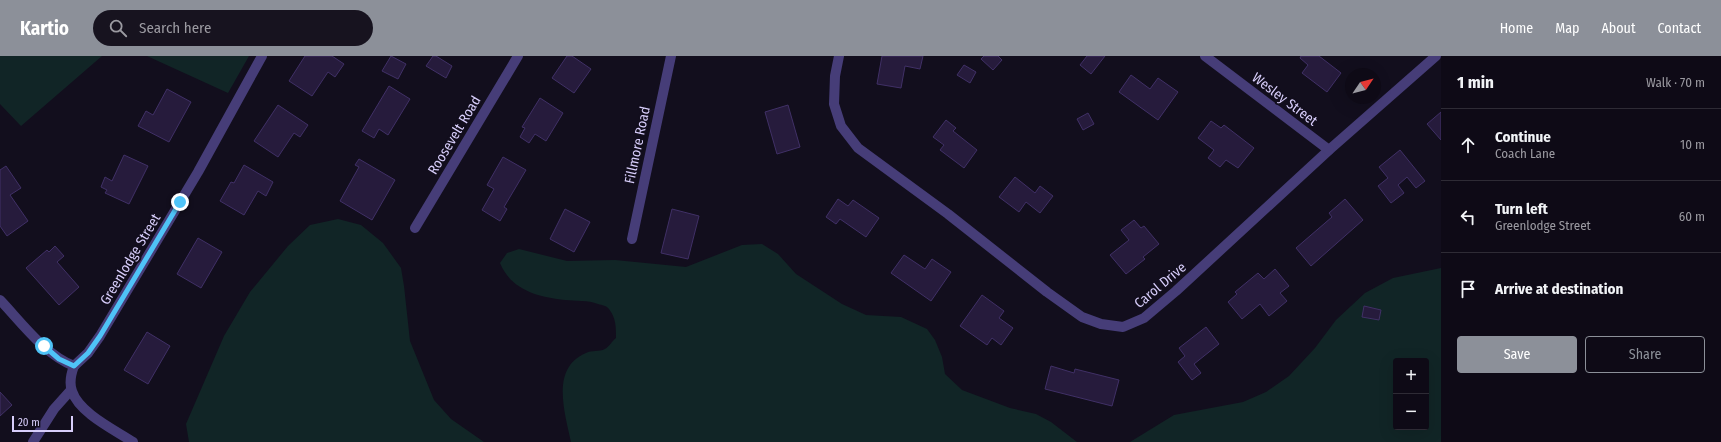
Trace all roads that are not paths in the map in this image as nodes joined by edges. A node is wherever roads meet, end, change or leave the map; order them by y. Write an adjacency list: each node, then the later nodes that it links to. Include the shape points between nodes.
1 (262, 56): 11 (street, Greenlodge Street, via 194,178 100,336 88,353)
2 (518, 56): 8 (street, Roosevelt Road)
3 (671, 56): 9 (street, Fillmore Road)
4 (839, 56): 7 (street, Carol Drive, via 834,104 841,126 858,148 948,214 1047,292 1082,317 1101,324 1123,327 1144,318)
5 (1205, 56): 7 (street, Wesley Street)
6 (1436, 56): 7 (street, Carol Drive)
7 (1329, 150)
8 (414, 228)
9 (632, 239)
10 (0, 300): 11 (street, via 51,352)
11 (74, 366): 12 (street, via 70,381)
12 (72, 390): 13 (street, via 54,409); 14 (street, via 75,398 89,412)
13 (33, 442)
14 (133, 442)

